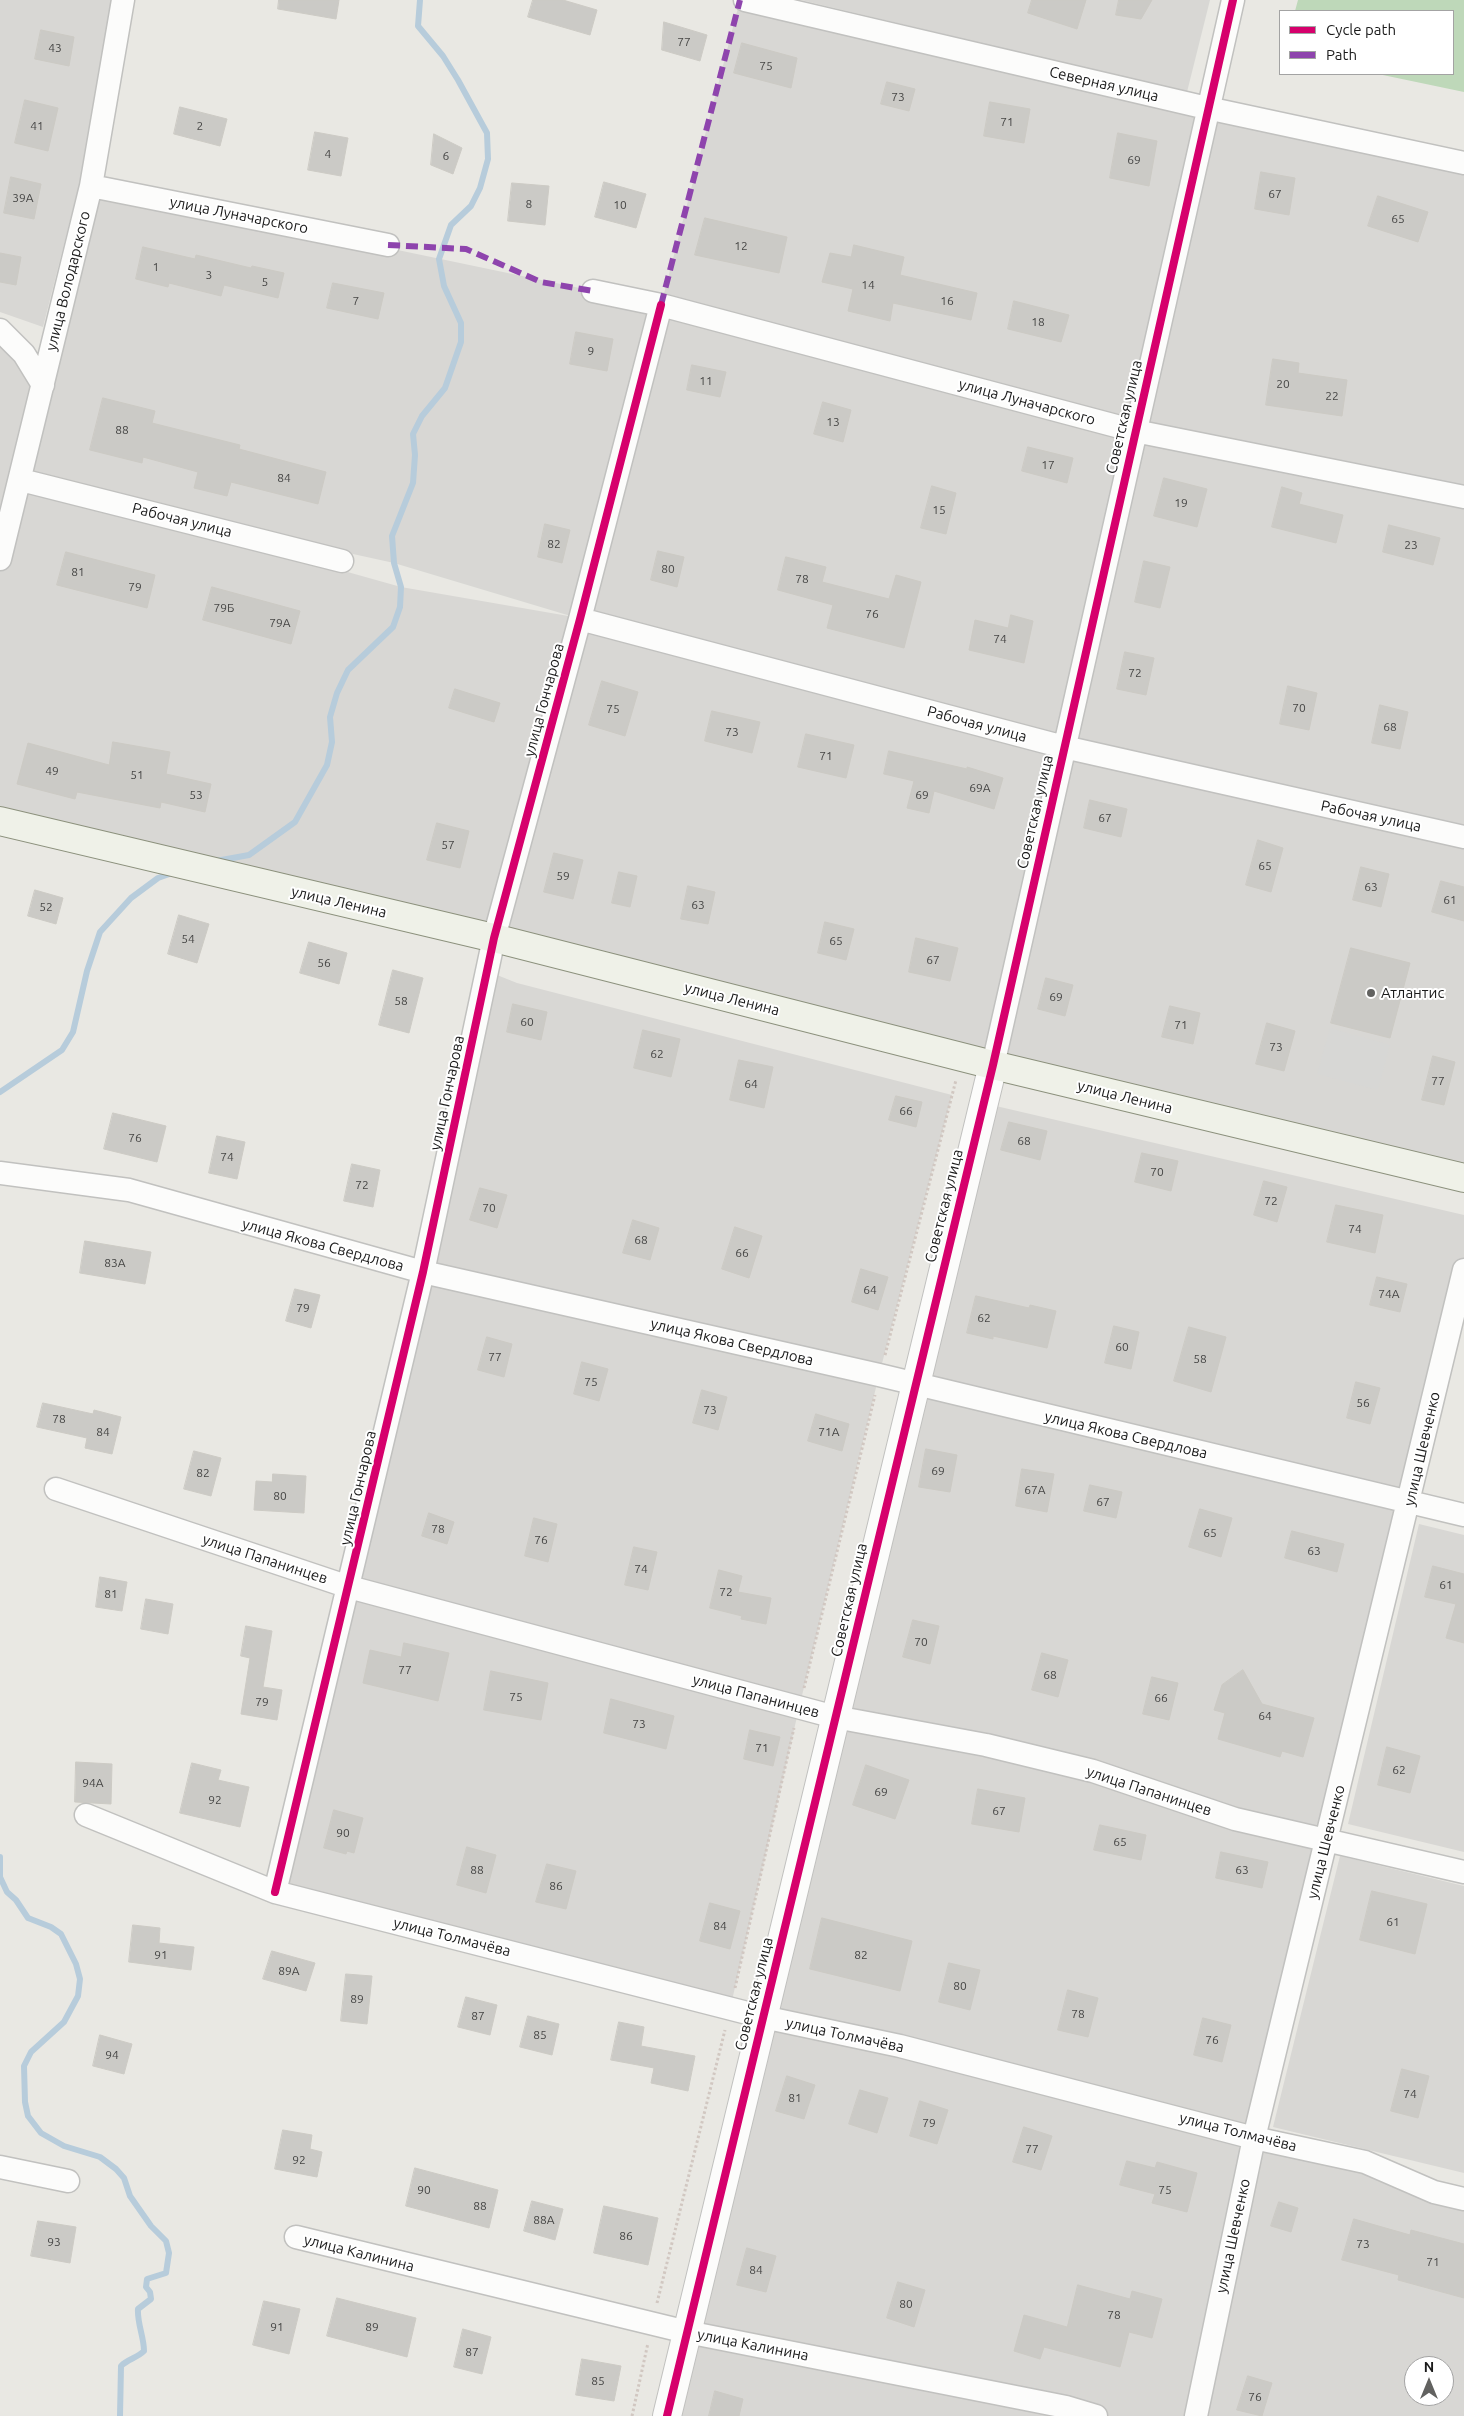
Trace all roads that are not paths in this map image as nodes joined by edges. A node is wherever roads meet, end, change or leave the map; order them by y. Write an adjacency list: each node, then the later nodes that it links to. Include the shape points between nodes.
1 (123, 0): 6 (street, улица Володарского)
2 (746, 0): 4 (street, Северная улица)
3 (1233, 0): 4 (street, Советская улица)
4 (1207, 108): 5 (street, Северная улица); 12 (street, Советская улица)
5 (1464, 163)
6 (91, 186): 7 (street, улица Луначарского); 11 (street, улица Володарского)
7 (388, 245)
8 (593, 291): 9 (street, улица Луначарского)
9 (661, 305): 12 (street, улица Луначарского); 17 (street, улица Гончарова)
10 (0, 330): 11 (street, via 24,354)
11 (43, 385): 13 (street, улица Володарского)
12 (1135, 430): 14 (street, улица Луначарского); 18 (street, Советская улица)
13 (21, 480): 15 (street, улица Володарского); 16 (street, Рабочая улица)
14 (1464, 497)
15 (0, 559)
16 (342, 561)
17 (580, 619): 18 (street, Рабочая улица); 21 (street, улица Гончарова)
18 (1064, 747): 20 (street, Рабочая улица); 22 (street, Советская улица)
19 (0, 821): 21 (main road, улица Ленина)
20 (1464, 837)
21 (494, 938): 22 (main road, улица Ленина); 26 (street, улица Гончарова)
22 (993, 1065): 24 (main road, улица Ленина); 27 (street, Советская улица)
23 (0, 1173): 26 (street, улица Якова Свердлова, via 129,1190)
24 (1464, 1178)
25 (1464, 1270): 29 (street, улица Шевченко)
26 (423, 1272): 27 (street, улица Якова Свердлова); 31 (street, улица Гончарова)
27 (914, 1384): 29 (street, улица Якова Свердлова); 32 (street, Советская улица)
28 (56, 1489): 31 (street, улица Папанинцев)
29 (1409, 1502): 30 (street, улица Якова Свердлова); 34 (street, улица Шевченко)
30 (1464, 1515)
31 (349, 1587): 32 (street, улица Папанинцев); 36 (street, улица Гончарова)
32 (835, 1717): 34 (street, улица Папанинцев, via 986,1745 1093,1771 1235,1819); 37 (street, Советская улица)
33 (86, 1815): 36 (street, улица Толмачёва)
34 (1327, 1840): 35 (street, улица Папанинцев); 38 (street, улица Шевченко)
35 (1464, 1872)
36 (275, 1892): 37 (street, улица Толмачёва)
37 (763, 2017): 38 (street, улица Толмачёва, via 900,2046); 43 (street, Советская улица)
38 (1254, 2138): 41 (street, улица Толмачёва, via 1364,2162 1434,2192); 46 (street, улица Шевченко)
39 (0, 2167): 40 (street)
40 (68, 2181)
41 (1464, 2198)
42 (296, 2237): 43 (street, улица Калинина)
43 (687, 2332): 44 (street, Советская улица); 45 (street, улица Калинина, via 1066,2407)
44 (666, 2416)
45 (1096, 2416)
46 (1196, 2416)

